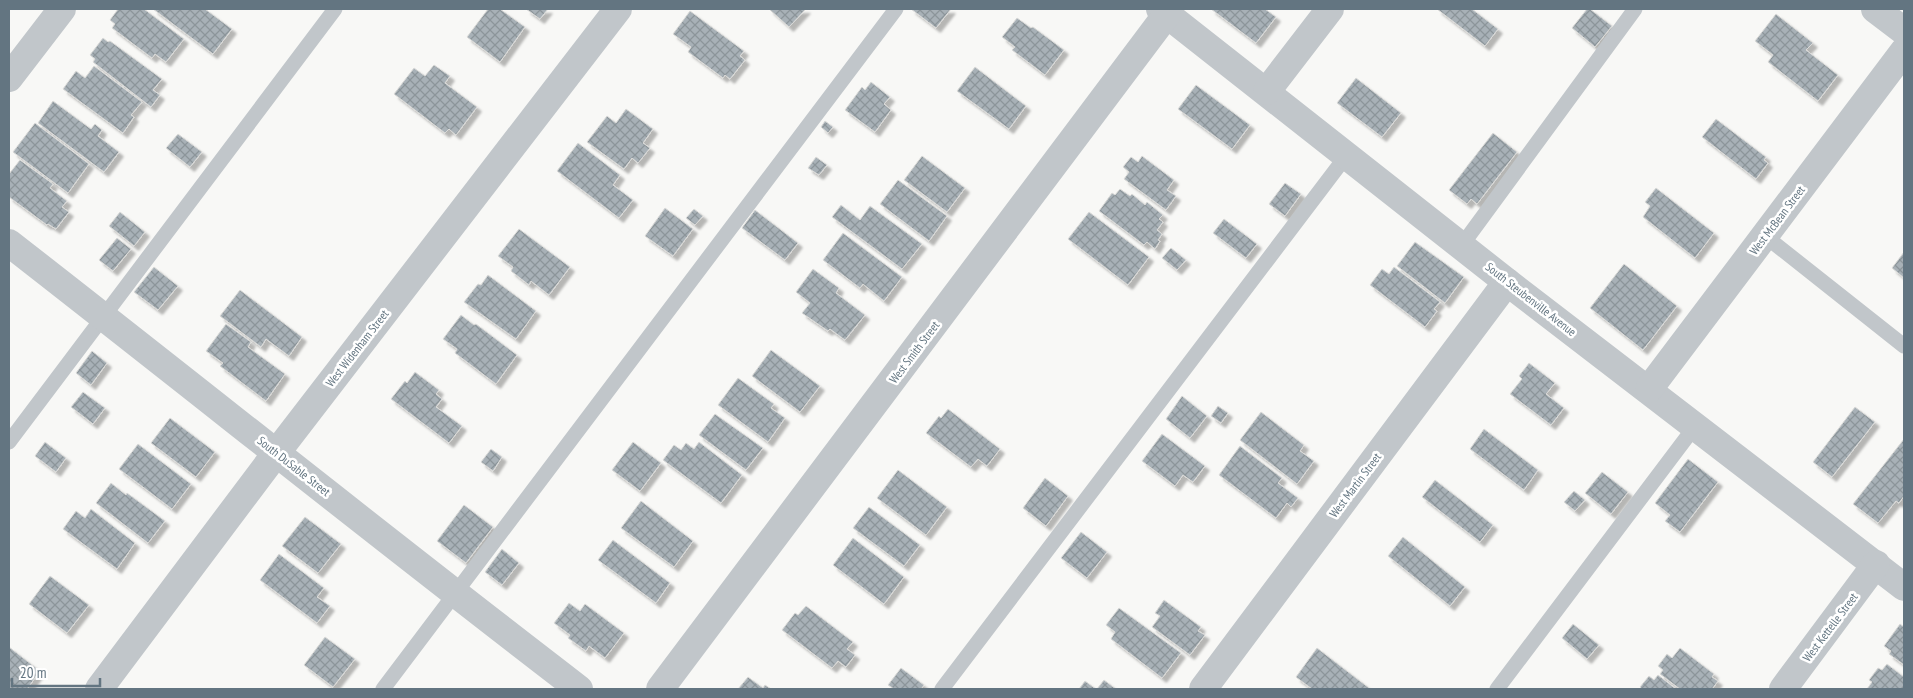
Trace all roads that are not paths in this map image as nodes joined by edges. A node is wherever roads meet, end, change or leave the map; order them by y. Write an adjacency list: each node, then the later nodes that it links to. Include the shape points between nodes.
1 (62, 9): 11 (street)
2 (335, 9): 18 (lane)
3 (618, 9): 23 (street, West Widenham Street)
4 (896, 9): 26 (lane)
5 (1330, 9): 12 (street)
6 (1635, 9): 16 (lane)
7 (1875, 9): 9 (street)
8 (1164, 12): 12 (street, South Steubenville Avenue); 30 (street, West Smith Street)
9 (1904, 31)
10 (1904, 51): 14 (street, West McBean Street)
11 (9, 78)
12 (1267, 91): 13 (street, South Steubenville Avenue)
13 (1347, 155): 16 (street, South Steubenville Avenue); 31 (lane)
14 (1765, 236): 19 (lane); 20 (street, West McBean Street)
15 (9, 243): 18 (street, South DuSable Street)
16 (1462, 245): 17 (street, South Steubenville Avenue)
17 (1507, 282): 20 (street, South Steubenville Avenue); 32 (street, West Martin Street)
18 (103, 317): 22 (lane); 23 (street, South DuSable Street)
19 (1904, 346)
20 (1649, 389): 21 (street, South Steubenville Avenue)
21 (1696, 425): 24 (street, South Steubenville Avenue); 33 (lane)
22 (9, 442)
23 (277, 452): 26 (street, South DuSable Street); 27 (street, West Widenham Street)
24 (1876, 564): 25 (street, South Steubenville Avenue); 34 (street, West Kettelle Street)
25 (1904, 587)
26 (455, 594): 28 (lane); 29 (street, South DuSable Street)
27 (99, 689)
28 (383, 689)
29 (579, 689)
30 (660, 689)
31 (942, 689)
32 (1203, 689)
33 (1497, 689)
34 (1783, 689)

